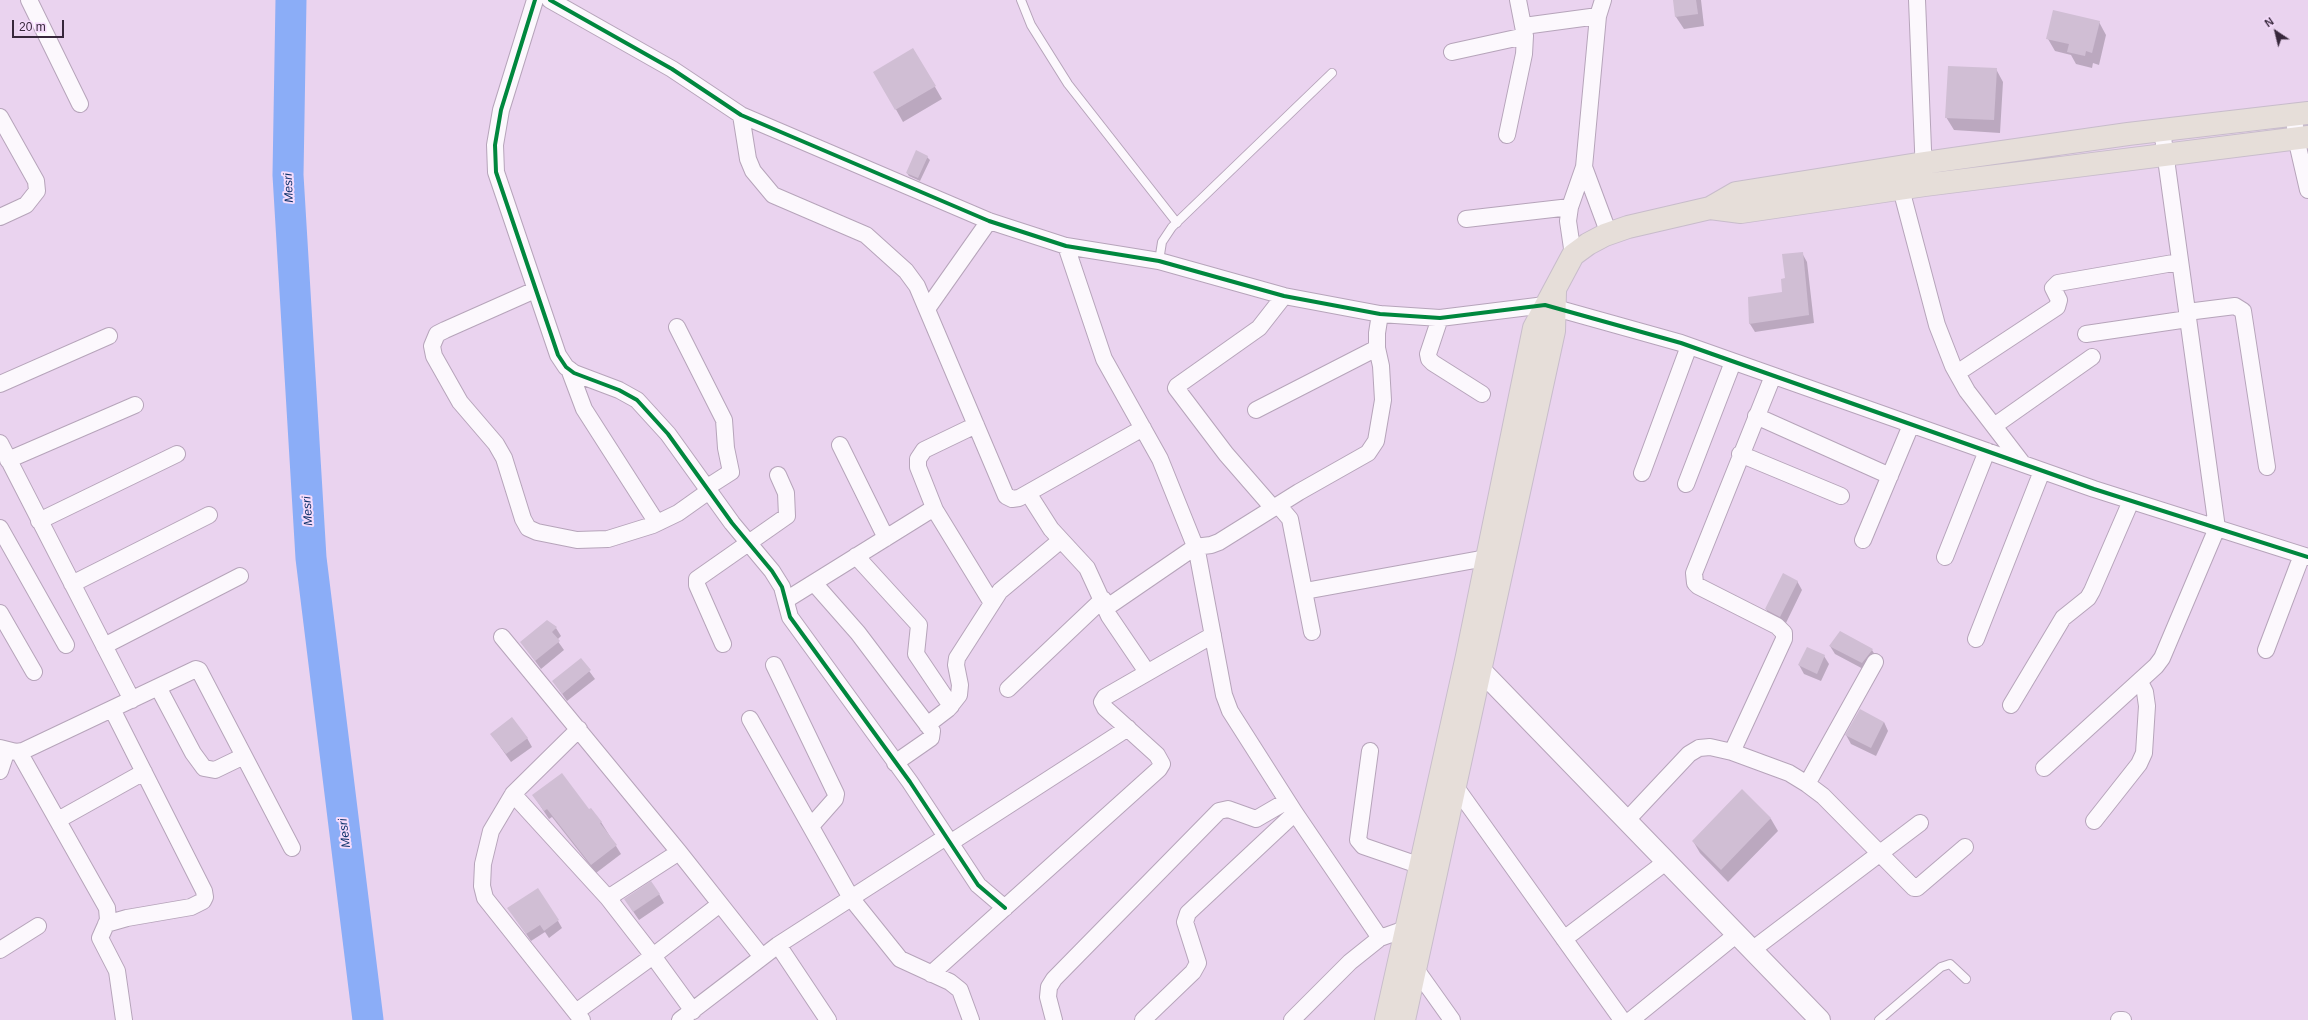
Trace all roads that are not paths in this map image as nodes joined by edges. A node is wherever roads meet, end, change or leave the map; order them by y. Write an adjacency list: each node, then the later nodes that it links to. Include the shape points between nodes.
1 (29, 0): 12 (street)
2 (535, 0): 36 (street, via 501,110 495,145 496,172)
3 (550, 0): 14 (street, via 672,69)
4 (1020, 0): 30 (lane, via 1031,25 1068,84)
5 (1518, 0): 9 (street)
6 (1603, 0): 8 (street)
7 (1917, 0): 20 (street)
8 (1598, 16): 9 (street); 21 (street)
9 (1524, 31): 10 (street); 17 (street, via 1524,54)
10 (1452, 52)
11 (1332, 73): 30 (lane)
12 (80, 104)
13 (2301, 114): 16 (main road); 18 (street)
14 (741, 115): 29 (street); 39 (street, via 748,159 762,184 773,194 866,235 906,271 917,286)
15 (0, 116): 27 (street, via 36,181 37,191 26,205)
16 (2162, 130): 19 (street); 20 (main road)
17 (1507, 135)
18 (2302, 137): 19 (main road); 24 (street)
19 (2165, 155): 22 (main road); 35 (street)
20 (1924, 162): 22 (street); 26 (main road, via 1736,194)
21 (1584, 167): 25 (street); 31 (street)
22 (1925, 185): 23 (main road)
23 (1901, 189): 26 (main road, via 1741,212); 51 (street, via 1937,325)
24 (2308, 190)
25 (1570, 207): 28 (street); 33 (street, via 1569,233)
26 (1710, 208): 31 (main road, via 1628,227)
27 (0, 217)
28 (1466, 219)
29 (988, 221): 32 (street); 39 (street)
30 (1176, 223): 34 (lane, via 1162,242)
31 (1609, 234): 33 (main road)
32 (1066, 246): 34 (street); 61 (street, via 1104,358)
33 (1573, 255): 38 (main road)
34 (1159, 261): 37 (street)
35 (2179, 262): 41 (street); 51 (street, via 2058,283 2052,288 2059,300 2057,307)
36 (535, 290): 50 (street, via 558,355); 83 (street, via 437,334 432,346 444,376 460,402 501,453 522,519 528,528 577,540 608,539)
37 (1284, 296): 40 (street); 79 (street, via 1259,328 1176,388 1226,454)
38 (1552, 300): 42 (street); 46 (street); 94 (main road, via 1534,328); 111 (main road, via 1554,331)
39 (927, 308): 58 (street)
40 (1380, 314): 42 (street); 47 (street)
41 (2188, 316): 44 (street); 69 (street, via 2235,306 2243,311); 85 (street)
42 (1440, 318): 54 (street, via 1428,354 1429,359)
43 (677, 327): 75 (street, via 724,420 731,472)
44 (2086, 334)
45 (109, 336): 53 (street)
46 (1689, 346): 49 (street); 71 (street)
47 (1377, 348): 56 (street); 79 (street, via 1383,400 1376,441 1368,454)
48 (2092, 357): 60 (street)
49 (1733, 362): 52 (street); 74 (street)
50 (569, 369): 75 (street, via 638,400 668,434); 83 (street, via 584,409)
51 (1957, 373): 60 (street, via 1967,391)
52 (1773, 376): 57 (street); 59 (street)
53 (0, 384)
54 (1482, 394)
55 (135, 405): 67 (street)
56 (1256, 410)
57 (1756, 416): 66 (street); 73 (street)
58 (976, 424): 76 (street, via 1006,496 1012,499); 80 (street, via 920,454 918,467)
59 (1911, 425): 64 (street); 73 (street)
60 (1994, 426): 68 (street)
61 (1143, 428): 76 (street); 90 (street, via 1160,459)
62 (0, 443): 67 (street)
63 (840, 446): 86 (street)
64 (1987, 451): 68 (street); 93 (street)
65 (178, 454): 82 (street)
66 (1740, 454): 77 (street); 129 (street, via 1694,573 1694,579 1698,586 1777,626 1784,633 1784,639)
67 (8, 460): 82 (street)
68 (2023, 464): 70 (street)
69 (2267, 468)
70 (2042, 471): 78 (street); 106 (street)
71 (1642, 473)
72 (778, 475): 89 (street, via 786,493 787,516)
73 (1890, 476): 88 (street)
74 (1686, 484)
75 (708, 489): 83 (street, via 678,513); 89 (street)
76 (1028, 493): 87 (street)
77 (1841, 496)
78 (2131, 501): 85 (street); 120 (street, via 2088,598 2063,618)
79 (1276, 507): 90 (street); 98 (street, via 1290,519)
80 (934, 508): 86 (street); 100 (street)
81 (209, 515): 97 (street)
82 (39, 521): 97 (street)
83 (657, 523)
84 (0, 528): 108 (street)
85 (2217, 528): 92 (street); 116 (street, via 2162,658)
86 (886, 538): 91 (street)
87 (1061, 540): 100 (street, via 1000,591); 101 (street, via 1087,568)
88 (1863, 540)
89 (747, 542): 99 (street, via 772,571 782,587); 107 (street, via 697,579 697,585)
90 (1197, 553): 101 (street); 104 (street)
91 (856, 556): 96 (street); 121 (street, via 919,625 916,654)
92 (2305, 556): 110 (street)
93 (1945, 557)
94 (1486, 558): 98 (street); 111 (main road)
95 (240, 576): 109 (street)
96 (814, 583): 99 (street); 124 (street, via 858,633)
97 (72, 584): 109 (street)
98 (1305, 591): 103 (street)
99 (786, 600): 131 (street, via 790,617)
100 (992, 603): 121 (street, via 957,658 959,695)
101 (1105, 604): 115 (street, via 1109,616); 118 (street)
102 (0, 613): 114 (street)
103 (1312, 632)
104 (1213, 635): 115 (street); 138 (street, via 1224,695 1230,711)
105 (502, 637): 126 (street)
106 (1976, 639)
107 (723, 644)
108 (66, 645)
109 (104, 646): 119 (street)
110 (2266, 650)
111 (1473, 662): 136 (main road); 140 (street); 150 (main road)
112 (1875, 662): 135 (street)
113 (774, 665): 143 (street, via 836,794 835,799)
114 (34, 672)
115 (1147, 672): 125 (street, via 1105,696 1102,702 1104,708)
116 (2140, 682): 132 (street); 141 (street, via 2147,706 2144,753 2139,764)
117 (158, 687): 119 (street); 130 (street, via 193,753 204,768 215,770); 130 (street, via 196,669 199,670)
118 (1008, 689)
119 (132, 700): 122 (street)
120 (2011, 705)
121 (951, 706): 124 (street)
122 (112, 709): 127 (street); 134 (street)
123 (750, 719): 143 (street)
124 (927, 725): 131 (street, via 932,731 931,738)
125 (1128, 728): 144 (street); 154 (street, via 1157,755 1162,764 1159,769)
126 (579, 729): 137 (street); 147 (street)
127 (9, 750): 133 (street); 139 (street)
128 (1370, 751): 150 (street, via 1358,840 1363,846)
129 (1732, 752): 135 (street, via 1789,773); 140 (street, via 1710,747 1699,748 1689,754)
130 (244, 756): 146 (street)
131 (895, 763): 144 (street)
132 (2044, 768)
133 (0, 771)
134 (144, 772): 139 (street); 155 (street, via 205,897 203,901 191,907)
135 (1807, 784): 148 (street, via 1823,796)
136 (1455, 786): 160 (street); 166 (main road)
137 (514, 794): 152 (street); 170 (street, via 492,831 483,864 482,886 485,898)
138 (1291, 807): 159 (street); 174 (street, via 1256,819 1228,809 1219,811 1054,979 1049,987 1048,997); 175 (street, via 1188,912 1185,922 1198,963 1193,972)
139 (58, 820): 155 (street, via 107,908 109,914)
140 (1627, 820): 149 (street)
141 (2094, 821)
142 (1920, 823): 148 (street)
143 (812, 825): 151 (street)
144 (948, 840): 151 (street); 154 (street, via 978,884)
145 (1965, 847): 148 (street, via 1917,888)
146 (292, 848)
147 (680, 852): 152 (street); 153 (street)
148 (1880, 855): 163 (street)
149 (1667, 861): 158 (street); 160 (street)
150 (1421, 866): 157 (main road)
151 (846, 887): 161 (street); 167 (street, via 900,959)
152 (608, 898): 164 (street)
153 (720, 904): 164 (street); 165 (street)
154 (1005, 908): 167 (street)
155 (106, 924): 171 (street, via 100,938 117,971)
156 (38, 926): 162 (street)
157 (1408, 928): 159 (street); 177 (main road)
158 (1737, 934): 163 (street); 181 (street)
159 (1380, 938): 176 (street, via 1334,976)
160 (1564, 939): 180 (street)
161 (778, 945): 165 (street); 172 (street)
162 (0, 950)
163 (1752, 950): 182 (street)
164 (653, 956): 169 (street); 170 (street)
165 (762, 957): 169 (street)
166 (1415, 968): 178 (main road); 179 (street)
167 (931, 974): 173 (street, via 950,982 960,990)
168 (1966, 979): 183 (lane, via 1950,964 1941,967)
169 (687, 1015)
170 (579, 1016)
171 (124, 1020)
172 (828, 1020)
173 (971, 1020)
174 (1054, 1020)
175 (1143, 1020)
176 (1292, 1020)
177 (1386, 1020)
178 (1404, 1020)
179 (1452, 1020)
180 (1622, 1020)
181 (1631, 1020)
182 (1820, 1020)
183 (1879, 1020)
184 (2119, 1020): 185 (street)
185 (2123, 1020)

